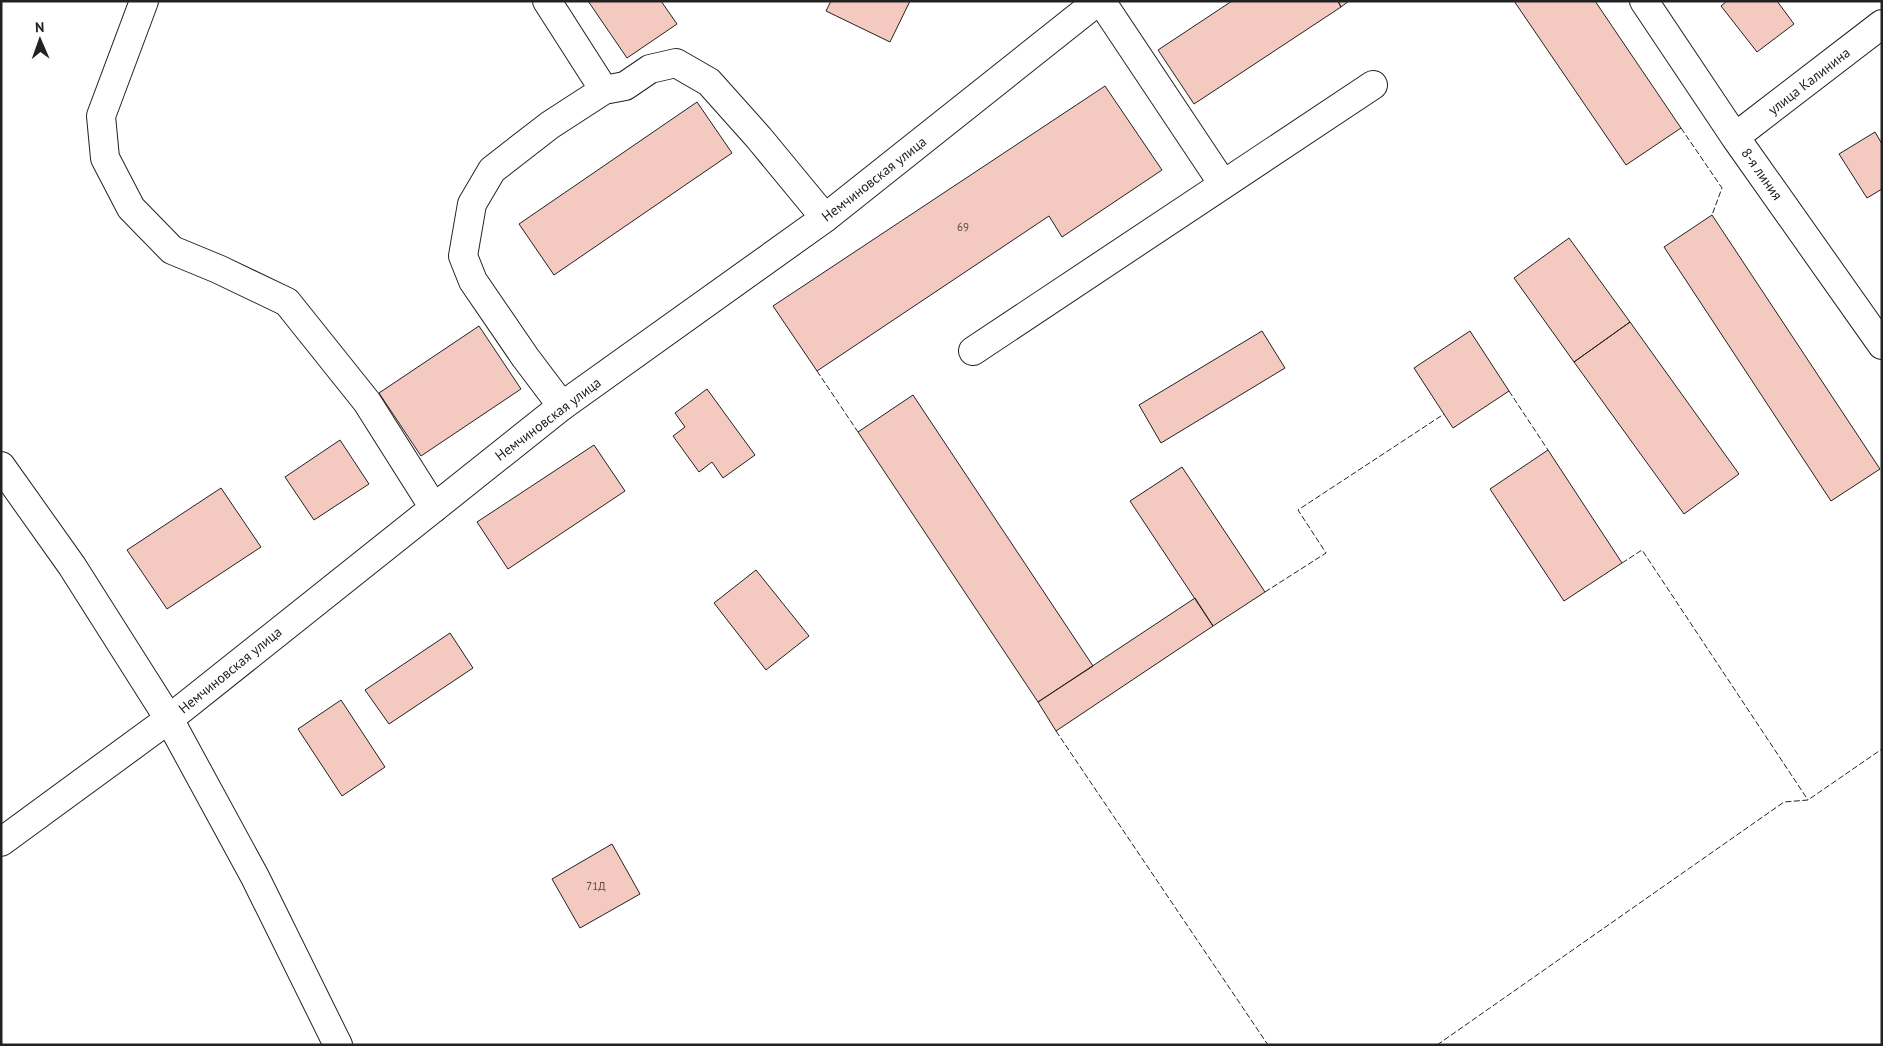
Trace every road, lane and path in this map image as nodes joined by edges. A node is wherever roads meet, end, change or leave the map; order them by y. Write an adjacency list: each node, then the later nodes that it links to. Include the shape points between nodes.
1 (144, 1): 15 (main road, via 101,116 105,158 131,208 172,250 287,302 367,402)
2 (547, 1): 7 (main road)
3 (1099, 1): 9 (main road); 10 (main road, Немчиновская улица)
4 (1644, 1): 8 (main road, 8-я линия)
5 (1882, 24): 8 (main road, улица Калинина)
6 (1373, 85): 9 (main road)
7 (604, 90): 10 (main road, via 625,86 650,69 676,63 708,82); 13 (main road, via 550,125 492,170 472,204 463,256 472,281)
8 (1736, 137): 11 (main road, 8-я линия)
9 (1223, 184): 12 (main road)
10 (825, 218): 13 (main road, Немчиновская улица)
11 (1882, 345)
12 (972, 351)
13 (562, 406): 15 (main road, Немчиновская улица)
14 (1, 466): 16 (main road, via 72,566)
15 (434, 508): 16 (main road, Немчиновская улица)
16 (169, 719): 17 (main road, Немчиновская улица); 18 (main road, via 255,877)
17 (1, 842)
18 (338, 1045)

